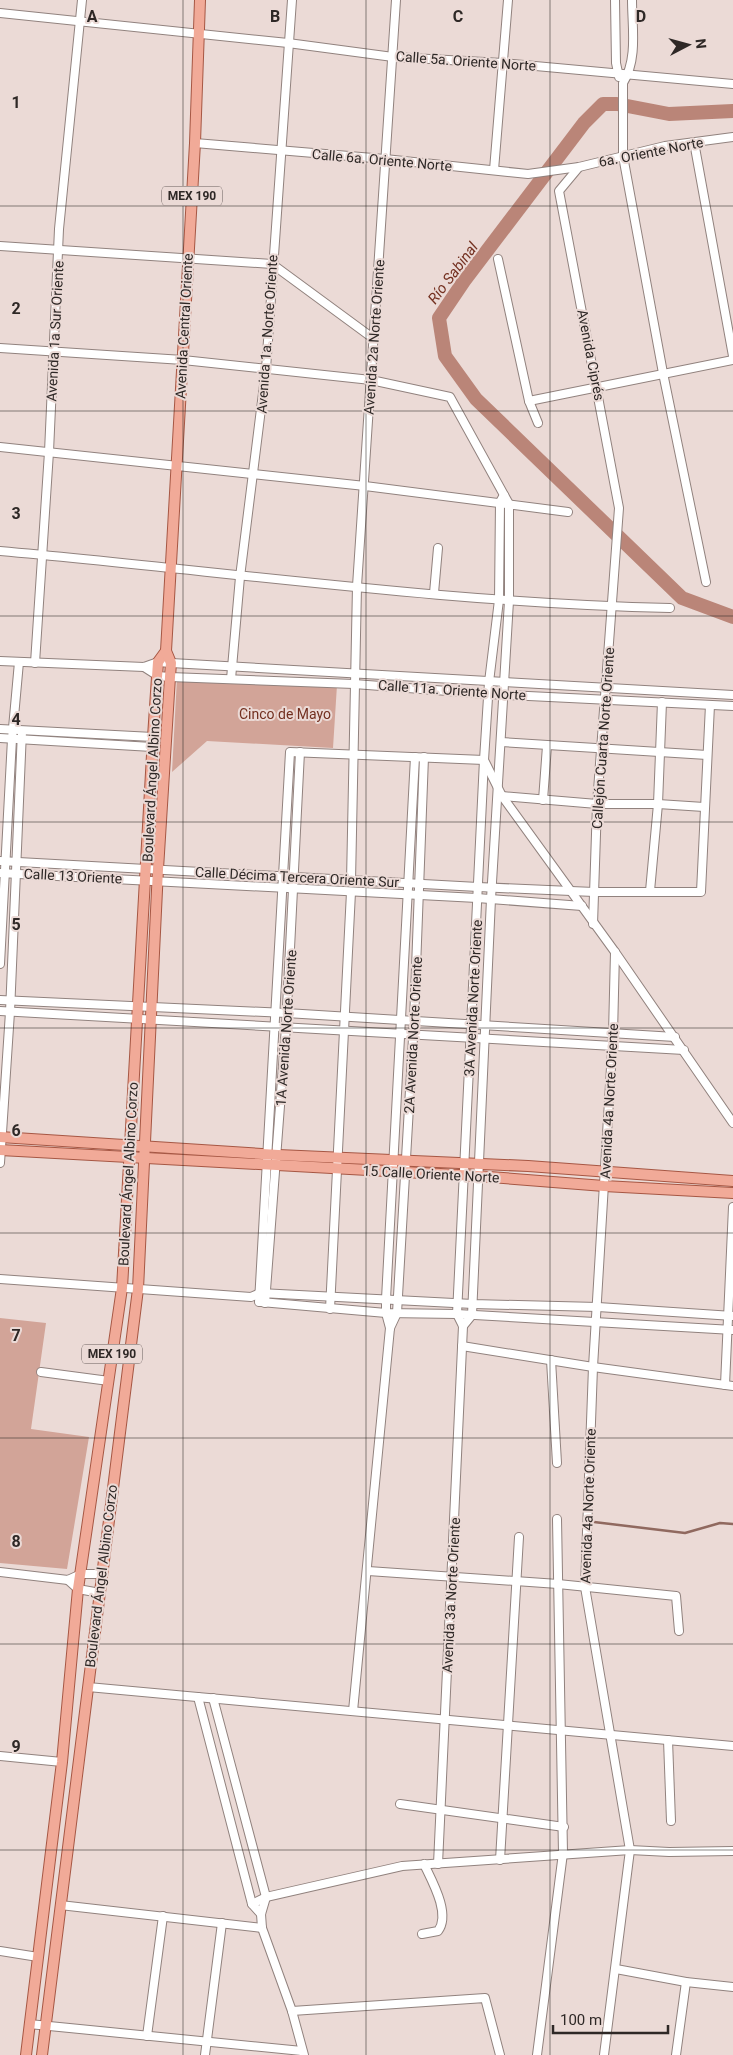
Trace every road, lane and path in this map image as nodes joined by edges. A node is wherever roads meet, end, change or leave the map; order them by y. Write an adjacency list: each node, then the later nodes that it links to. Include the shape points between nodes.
1 (82, 0): 9 (street, Avenida 1a Sur Oriente)
2 (200, 0): 10 (main road, Avenida Central Oriente / MEX 190)
3 (292, 0): 11 (street, Avenida 1a. Norte Oriente)
4 (396, 0): 12 (street, Avenida 2a Norte Oriente)
5 (508, 0): 13 (street)
6 (615, 0): 14 (street)
7 (632, 0): 15 (street)
8 (0, 13): 9 (street, Calle 5a. Oriente Norte)
9 (81, 21): 10 (street, Calle 5a. Oriente Norte); 28 (street, Avenida 1a Sur Oriente)
10 (199, 33): 11 (street, Calle 5a. Oriente Norte); 20 (main road, Avenida Central Oriente / MEX 190)
11 (288, 43): 12 (street, Calle 5a. Oriente Norte); 21 (street, Avenida 1a. Norte Oriente)
12 (393, 57): 13 (street, Calle 5a. Oriente Norte); 23 (street, Avenida 2a Norte Oriente)
13 (503, 63): 14 (street, Calle 5a. Oriente Norte); 26 (street)
14 (617, 73): 15 (street, Calle 5a. Oriente Norte); 16 (street)
15 (629, 74): 16 (street); 17 (street, Calle 5a. Oriente Norte)
16 (623, 83): 22 (street)
17 (733, 84)
18 (733, 137): 19 (street, 6a. Oriente Norte)
19 (694, 142): 22 (street, 6a. Oriente Norte); 35 (street)
20 (195, 143): 21 (street, Calle 6a. Oriente Norte); 29 (main road, Avenida Central Oriente / MEX 190)
21 (280, 151): 23 (street, Calle 6a. Oriente Norte); 31 (street, Avenida 1a. Norte Oriente)
22 (623, 156): 24 (street, 6a. Oriente Norte); 38 (street)
23 (385, 159): 26 (street, Calle 6a. Oriente Norte); 32 (street, Avenida 2a Norte Oriente)
24 (579, 166): 25 (street, 6a. Oriente Norte); 40 (street, Avenida Ciprés, via 559,191)
25 (568, 168): 26 (street, Calle 6a. Oriente Norte, via 532,174)
26 (494, 170)
27 (0, 246): 28 (street)
28 (59, 249): 29 (street); 34 (street, Avenida 1a Sur Oriente)
29 (188, 257): 31 (street); 36 (main road, Avenida Central Oriente / MEX 190)
30 (498, 259): 41 (street)
31 (272, 264): 32 (street); 37 (street, Avenida 1a. Norte Oriente)
32 (374, 339): 39 (street, Avenida 2a Norte Oriente)
33 (0, 348): 34 (street)
34 (53, 351): 36 (street); 44 (street, Avenida 1a Sur Oriente)
35 (733, 358): 38 (street)
36 (183, 360): 37 (street); 45 (main road, Avenida Central Oriente / MEX 190)
37 (266, 369): 39 (street); 46 (street, Avenida 1a. Norte Oriente)
38 (662, 373): 40 (street); 56 (street)
39 (371, 380): 47 (street, Avenida 2a Norte Oriente); 48 (street, via 450,397)
40 (597, 386): 41 (street); 52 (street, Avenida Ciprés, via 619,512)
41 (529, 401): 42 (street)
42 (538, 423)
43 (0, 447): 44 (street)
44 (49, 452): 45 (street); 53 (street, Avenida 1a Sur Oriente)
45 (177, 466): 46 (street); 54 (main road, Avenida Central Oriente / MEX 190)
46 (254, 474): 47 (street); 55 (street, Avenida 1a. Norte Oriente)
47 (365, 486): 48 (street); 57 (street, Avenida 2a Norte Oriente)
48 (505, 500): 49 (street); 59 (street, 3A Avenida Norte Oriente); 60 (street, 3A Avenida Norte Oriente)
49 (568, 512)
50 (438, 548): 58 (street)
51 (0, 551): 53 (street)
52 (616, 552): 61 (street, Callejón Cuarta Norte Oriente)
53 (40, 554): 54 (street); 67 (street, Avenida 1a Sur Oriente)
54 (172, 568): 55 (street); 63 (main road, Avenida Central Oriente / MEX 190)
55 (240, 577): 57 (street); 70 (street, Avenida 1a. Norte Oriente)
56 (706, 582)
57 (357, 586): 58 (street); 71 (street, Avenida 2a Norte Oriente)
58 (434, 594): 59 (street)
59 (499, 600): 60 (street); 75 (street, 3A Avenida Norte Oriente)
60 (509, 601): 61 (street); 76 (street, 3A Avenida Norte Oriente)
61 (612, 606): 62 (street); 78 (street, Callejón Cuarta Norte Oriente)
62 (670, 608)
63 (166, 651): 66 (main road, Boulevard Ángel Albino Corzo); 68 (main road, Boulevard Ángel Albino Corzo / MEX 190)
64 (0, 661): 65 (street)
65 (19, 662): 67 (street); 87 (street)
66 (158, 662): 68 (street, Calle 11a. Oriente Norte); 69 (street); 72 (main road, Boulevard Ángel Albino Corzo / MEX 190)
67 (35, 663): 69 (street)
68 (171, 663): 70 (street, Calle 11a. Oriente Norte); 73 (main road, Boulevard Ángel Albino Corzo / MEX 190)
69 (144, 667): 72 (street)
70 (232, 667): 71 (street, Calle 11a. Oriente Norte); 74 (street, Avenida 1a. Norte Oriente)
71 (355, 674): 75 (street, Calle 11a. Oriente Norte); 77 (street, Avenida 2a Norte Oriente)
72 (158, 676): 73 (street, Calle 11a. Oriente Norte); 93 (main road, Boulevard Ángel Albino Corzo / MEX 190)
73 (170, 677): 74 (street, Calle 11a. Oriente Norte); 115 (main road, Boulevard Ángel Albino Corzo / MEX 190)
74 (231, 679): 77 (street, Calle 11a. Oriente Norte)
75 (489, 682): 76 (street, Calle 11a. Oriente Norte); 79 (street, 3A Avenida Norte Oriente)
76 (504, 683): 78 (street, Calle 11a. Oriente Norte); 80 (street, 3A Avenida Norte Oriente)
77 (354, 684): 79 (street, Calle 11a. Oriente Norte); 101 (street, Avenida 2a Norte Oriente)
78 (606, 688): 81 (street, Calle 11a. Oriente Norte); 82 (street, Callejón Cuarta Norte Oriente)
79 (488, 694): 80 (street, Calle 11a. Oriente Norte); 105 (street, 3A Avenida Norte Oriente)
80 (504, 694): 82 (street, Calle 11a. Oriente Norte); 94 (street, 3A Avenida Norte Oriente)
81 (733, 696)
82 (605, 700): 83 (street, Calle 11a. Oriente Norte); 98 (street, Callejón Cuarta Norte Oriente)
83 (662, 702): 84 (street, Calle 11a. Oriente Norte); 100 (street)
84 (710, 705): 85 (street, Calle 11a. Oriente Norte); 102 (street)
85 (733, 706)
86 (0, 729): 87 (street)
87 (13, 730): 89 (street); 92 (street)
88 (86, 733): 89 (street); 90 (street); 95 (street)
89 (22, 735): 92 (street); 95 (street); 113 (street)
90 (112, 735): 93 (street); 96 (street)
91 (0, 738): 92 (street)
92 (12, 739): 112 (street)
93 (153, 742): 96 (street); 114 (main road, Boulevard Ángel Albino Corzo / MEX 190)
94 (500, 742): 97 (street); 106 (street, 3A Avenida Norte Oriente)
95 (86, 744): 96 (street)
96 (112, 744)
97 (547, 746): 98 (street); 108 (street)
98 (601, 750): 100 (street); 109 (street, Callejón Cuarta Norte Oriente)
99 (300, 752): 101 (street); 119 (street, 1A Avenida Norte Oriente, via 290,752); 120 (street, 1A Avenida Norte Oriente)
100 (661, 752): 102 (street); 110 (street)
101 (354, 754): 103 (street); 123 (street, Avenida 2a Norte Oriente)
102 (707, 755): 111 (street)
103 (415, 757): 104 (street); 125 (street, 2A Avenida Norte Oriente)
104 (424, 758): 105 (street); 126 (street, 2A Avenida Norte Oriente)
105 (484, 760): 106 (street); 127 (street, 3A Avenida Norte Oriente)
106 (497, 789): 107 (street); 130 (street, 3A Avenida Norte Oriente)
107 (502, 796): 108 (street); 131 (street)
108 (543, 800): 109 (street)
109 (597, 804): 110 (street); 134 (street, Callejón Cuarta Norte Oriente)
110 (658, 804): 111 (street); 132 (street)
111 (704, 807): 132 (street, Calle Décima Tercera Oriente Sur, via 702,892)
112 (2, 862): 113 (street, Calle Décima Tercera Oriente Sur); 116 (street)
113 (17, 862): 114 (street, Calle Décima Tercera Oriente Sur); 118 (street)
114 (146, 868): 115 (street, Calle Décima Tercera Oriente Sur); 121 (main road, Boulevard Ángel Albino Corzo / MEX 190)
115 (158, 869): 117 (street, Calle Décima Tercera Oriente Sur); 122 (main road, Boulevard Ángel Albino Corzo / MEX 190)
116 (2, 873): 118 (street, Calle 13 Oriente); 143 (street)
117 (222, 873): 119 (street, Calle Décima Tercera Oriente Sur); 124 (street)
118 (16, 874): 121 (street, Calle 13 Oriente); 145 (street)
119 (283, 877): 120 (street, Calle Décima Tercera Oriente Sur); 128 (street, 1A Avenida Norte Oriente)
120 (296, 878): 123 (street, Calle Décima Tercera Oriente Sur); 129 (street, 1A Avenida Norte Oriente)
121 (146, 880): 122 (street, Calle Décima Tercera Oriente Sur); 147 (main road, Boulevard Ángel Albino Corzo / MEX 190)
122 (157, 880): 124 (street, Calle Décima Tercera Oriente Sur); 148 (main road, Boulevard Ángel Albino Corzo / MEX 190)
123 (351, 881): 125 (street, Calle Décima Tercera Oriente Sur)
124 (222, 884): 128 (street, Calle Décima Tercera Oriente Sur)
125 (409, 884): 126 (street, Calle Décima Tercera Oriente Sur); 135 (street, 2A Avenida Norte Oriente)
126 (420, 885): 127 (street, Calle Décima Tercera Oriente Sur); 136 (street, 2A Avenida Norte Oriente)
127 (478, 887): 130 (street, Calle Décima Tercera Oriente Sur); 137 (street, 3A Avenida Norte Oriente)
128 (282, 888): 129 (street, Calle Décima Tercera Oriente Sur); 151 (street, 1A Avenida Norte Oriente)
129 (295, 888): 133 (street, Calle Décima Tercera Oriente Sur); 152 (street, 1A Avenida Norte Oriente)
130 (492, 888): 131 (street, Calle Décima Tercera Oriente Sur); 138 (street, 3A Avenida Norte Oriente)
131 (570, 890): 134 (street, Calle Décima Tercera Oriente Sur); 139 (street)
132 (650, 891): 134 (street, Calle Décima Tercera Oriente Sur)
133 (351, 892): 135 (street, Calle Décima Tercera Oriente Sur); 154 (street)
134 (594, 892): 140 (street, Callejón Cuarta Norte Oriente)
135 (409, 895): 136 (street, Calle Décima Tercera Oriente Sur); 157 (street, 2A Avenida Norte Oriente)
136 (420, 896): 137 (street, Calle Décima Tercera Oriente Sur); 158 (street, 2A Avenida Norte Oriente)
137 (477, 898): 138 (street, Calle Décima Tercera Oriente Sur); 159 (street, 3A Avenida Norte Oriente)
138 (491, 899): 139 (street, Calle Décima Tercera Oriente Sur); 160 (street, 3A Avenida Norte Oriente)
139 (580, 906): 140 (street, Calle Décima Tercera Oriente Sur); 141 (street)
140 (594, 907): 141 (street, Callejón Cuarta Norte Oriente)
141 (593, 924): 142 (street)
142 (615, 952): 166 (street, Avenida 4a Norte Oriente); 168 (street)
143 (0, 964)
144 (0, 1000): 145 (street)
145 (10, 1001): 146 (street); 150 (street)
146 (100, 1005): 147 (street); 153 (street)
147 (137, 1007): 148 (street); 155 (main road, Boulevard Ángel Albino Corzo / MEX 190)
148 (151, 1008): 151 (street); 156 (main road, Boulevard Ángel Albino Corzo / MEX 190)
149 (0, 1011): 150 (street)
150 (10, 1012): 153 (street); 172 (street)
151 (275, 1013): 152 (street); 161 (street, 1A Avenida Norte Oriente)
152 (286, 1013): 154 (street); 162 (street, 1A Avenida Norte Oriente)
153 (100, 1017): 155 (street)
154 (344, 1018): 157 (street); 163 (street)
155 (136, 1019): 156 (street); 175 (main road, Boulevard Ángel Albino Corzo / MEX 190)
156 (150, 1020): 161 (street); 176 (main road, Boulevard Ángel Albino Corzo / MEX 190)
157 (402, 1020): 158 (street); 164 (street, 2A Avenida Norte Oriente)
158 (414, 1021): 159 (street); 165 (street, 2A Avenida Norte Oriente)
159 (472, 1024): 160 (street); 167 (street, 3A Avenida Norte Oriente)
160 (485, 1025): 166 (street); 169 (street, 3A Avenida Norte Oriente)
161 (274, 1026): 162 (street); 181 (street, 1A Avenida Norte Oriente)
162 (286, 1027): 163 (street); 181 (street, 1A Avenida Norte Oriente)
163 (342, 1031): 164 (street); 179 (street)
164 (401, 1034): 165 (street); 182 (street, 2A Avenida Norte Oriente)
165 (413, 1034): 167 (street); 183 (street, 2A Avenida Norte Oriente)
166 (613, 1034): 168 (street); 170 (street, Avenida 4a Norte Oriente)
167 (471, 1037): 169 (street); 185 (street, 3A Avenida Norte Oriente)
168 (675, 1037): 171 (street)
169 (485, 1038): 170 (street); 186 (street, 3A Avenida Norte Oriente)
170 (612, 1047): 171 (street); 190 (street, Avenida 4a Norte Oriente)
171 (684, 1050): 173 (street)
172 (4, 1054): 174 (street)
173 (733, 1123)
174 (1, 1137): 175 (main road, 15 Calle Oriente Norte); 177 (street)
175 (130, 1145): 176 (main road, 15 Calle Oriente Norte); 178 (main road, Boulevard Ángel Albino Corzo / MEX 190)
176 (145, 1146): 180 (main road, Boulevard Ángel Albino Corzo / MEX 190); 181 (main road, 15 Calle Oriente Norte)
177 (0, 1150): 178 (main road, 15 Calle Oriente Norte); 184 (street)
178 (129, 1157): 180 (main road, 15 Calle Oriente Norte); 198 (main road, Boulevard Ángel Albino Corzo / MEX 190)
179 (336, 1157): 181 (main road, 15 Calle Oriente Norte); 182 (main road, 15 Calle Oriente Norte); 187 (street)
180 (145, 1158): 181 (main road, 15 Calle Oriente Norte); 199 (main road, Boulevard Ángel Albino Corzo / MEX 190)
181 (272, 1160): 187 (main road, 15 Calle Oriente Norte); 200 (street, 1A Avenida Norte Oriente)
182 (394, 1160): 183 (main road, 15 Calle Oriente Norte); 188 (street, 2A Avenida Norte Oriente)
183 (407, 1160): 185 (main road, 15 Calle Oriente Norte); 189 (street, 2A Avenida Norte Oriente)
184 (0, 1163)
185 (465, 1164): 186 (main road, 15 Calle Oriente Norte); 191 (street, 3A Avenida Norte Oriente)
186 (478, 1164): 190 (main road, 15 Calle Oriente Norte); 192 (street, 3A Avenida Norte Oriente)
187 (336, 1169): 188 (main road, 15 Calle Oriente Norte); 201 (street)
188 (394, 1172): 189 (main road, 15 Calle Oriente Norte); 203 (street, 2A Avenida Norte Oriente)
189 (406, 1173): 191 (main road, 15 Calle Oriente Norte); 204 (street, 2A Avenida Norte Oriente)
190 (604, 1173): 193 (main road, 15 Calle Oriente Norte); 194 (street, Avenida 4a Norte Oriente)
191 (464, 1176): 192 (main road, 15 Calle Oriente Norte); 206 (street, 3A Avenida Norte Oriente)
192 (477, 1176): 194 (main road, 15 Calle Oriente Norte); 207 (street, 3A Avenida Norte Oriente)
193 (733, 1181)
194 (604, 1186): 195 (main road, 15 Calle Oriente Norte); 208 (street, Avenida 4a Norte Oriente)
195 (733, 1193)
196 (733, 1207): 214 (street)
197 (0, 1278): 198 (street)
198 (122, 1288): 199 (street); 223 (main road, Boulevard Ángel Albino Corzo / MEX 190)
199 (138, 1289): 202 (street); 231 (main road, Boulevard Ángel Albino Corzo / MEX 190)
200 (264, 1293): 201 (street); 202 (street); 205 (street, 1A Avenida Norte Oriente)
201 (331, 1296): 203 (street); 209 (street)
202 (251, 1297): 205 (street)
203 (386, 1299): 204 (street); 210 (street, 2A Avenida Norte Oriente)
204 (398, 1300): 206 (street); 211 (street, 2A Avenida Norte Oriente)
205 (262, 1302): 209 (street)
206 (458, 1303): 207 (street); 212 (street, 3A Avenida Norte Oriente)
207 (473, 1304): 208 (street); 213 (street, 3A Avenida Norte Oriente)
208 (598, 1307): 214 (street); 215 (street, Avenida 4a Norte Oriente)
209 (330, 1309): 210 (street)
210 (386, 1313): 211 (street); 217 (street)
211 (397, 1313): 212 (street); 217 (street)
212 (457, 1314): 213 (street); 216 (street, Avenida 3a Norte Oriente)
213 (472, 1315): 215 (street); 216 (street)
214 (731, 1316): 218 (street)
215 (597, 1322): 218 (street); 221 (street, Avenida 4a Norte Oriente)
216 (463, 1326): 219 (street, Avenida 3a Norte Oriente)
217 (390, 1328): 228 (street)
218 (731, 1330): 224 (street)
219 (462, 1346): 220 (street); 232 (street, Avenida 3a Norte Oriente)
220 (551, 1360): 221 (street); 225 (street)
221 (592, 1367): 224 (street); 236 (street, Avenida 4a Norte Oriente)
222 (41, 1372): 223 (street)
223 (109, 1380): 230 (main road, Boulevard Ángel Albino Corzo / MEX 190)
224 (729, 1386)
225 (557, 1463)
226 (557, 1519): 235 (street)
227 (519, 1537): 234 (street)
228 (368, 1571): 232 (street); 243 (street)
229 (0, 1572): 233 (street)
230 (81, 1574): 231 (street); 233 (street); 237 (main road, Boulevard Ángel Albino Corzo / MEX 190)
231 (102, 1574): 238 (main road, Boulevard Ángel Albino Corzo / MEX 190)
232 (452, 1577): 234 (street); 244 (street, Avenida 3a Norte Oriente)
233 (68, 1580): 237 (street)
234 (517, 1582): 235 (street); 245 (street)
235 (558, 1584): 236 (street); 246 (street)
236 (585, 1587): 239 (street, via 676,1596); 247 (street, Avenida 4a Norte Oriente)
237 (78, 1589): 238 (street); 251 (main road, Boulevard Ángel Albino Corzo / MEX 190)
238 (100, 1592): 240 (main road, Boulevard Ángel Albino Corzo / MEX 190)
239 (679, 1631)
240 (88, 1687): 241 (street); 267 (main road, Boulevard Ángel Albino Corzo / MEX 190)
241 (198, 1697): 242 (street); 253 (street)
242 (212, 1698): 243 (street); 252 (street)
243 (353, 1711): 244 (street)
244 (445, 1720): 245 (street); 255 (street, Avenida 3a Norte Oriente)
245 (508, 1725): 246 (street); 256 (street)
246 (562, 1730): 247 (street); 258 (street)
247 (611, 1735): 248 (street); 259 (street, Avenida 4a Norte Oriente)
248 (668, 1740): 249 (street); 257 (street)
249 (733, 1746)
250 (0, 1756): 251 (street)
251 (62, 1762): 274 (main road, Boulevard Ángel Albino Corzo / MEX 190)
252 (239, 1796): 253 (street); 265 (street)
253 (225, 1800): 266 (street)
254 (400, 1804): 255 (street)
255 (441, 1810): 256 (street); 264 (street, Avenida 3a Norte Oriente)
256 (502, 1818): 258 (street); 262 (street)
257 (671, 1820)
258 (564, 1827): 261 (street)
259 (630, 1850): 260 (street); 261 (street); 275 (street, Avenida 4a Norte Oriente)
260 (733, 1851)
261 (563, 1853): 262 (street); 289 (street)
262 (500, 1860): 264 (street)
263 (424, 1864): 264 (street); 265 (street, via 402,1866); 272 (street, via 442,1908 442,1918 438,1931)
264 (438, 1864)
265 (266, 1897): 266 (street); 268 (street)
266 (252, 1904): 268 (street)
267 (60, 1905): 269 (street); 280 (main road, Boulevard Ángel Albino Corzo / MEX 190)
268 (261, 1914): 271 (street)
269 (163, 1916): 270 (street); 281 (street)
270 (222, 1923): 271 (street); 282 (street)
271 (262, 1928): 278 (street)
272 (422, 1934)
273 (0, 1952): 274 (street)
274 (38, 1957): 279 (main road, Boulevard Ángel Albino Corzo / MEX 190)
275 (616, 1969): 276 (street); 290 (street, Avenida 4a Norte Oriente)
276 (686, 1982): 277 (street); 291 (street)
277 (733, 1987)
278 (292, 2011): 284 (street); 288 (street, via 485,1998)
279 (29, 2024): 280 (street); 285 (main road, Boulevard Ángel Albino Corzo / MEX 190)
280 (46, 2025): 281 (street); 286 (main road, Boulevard Ángel Albino Corzo / MEX 190)
281 (148, 2036): 282 (street)
282 (206, 2042): 283 (street); 287 (street)
283 (263, 2051): 284 (street)
284 (303, 2053)
285 (26, 2055)
286 (42, 2055)
287 (205, 2055)
288 (500, 2055)
289 (537, 2055)
290 (604, 2055)
291 (676, 2055)

